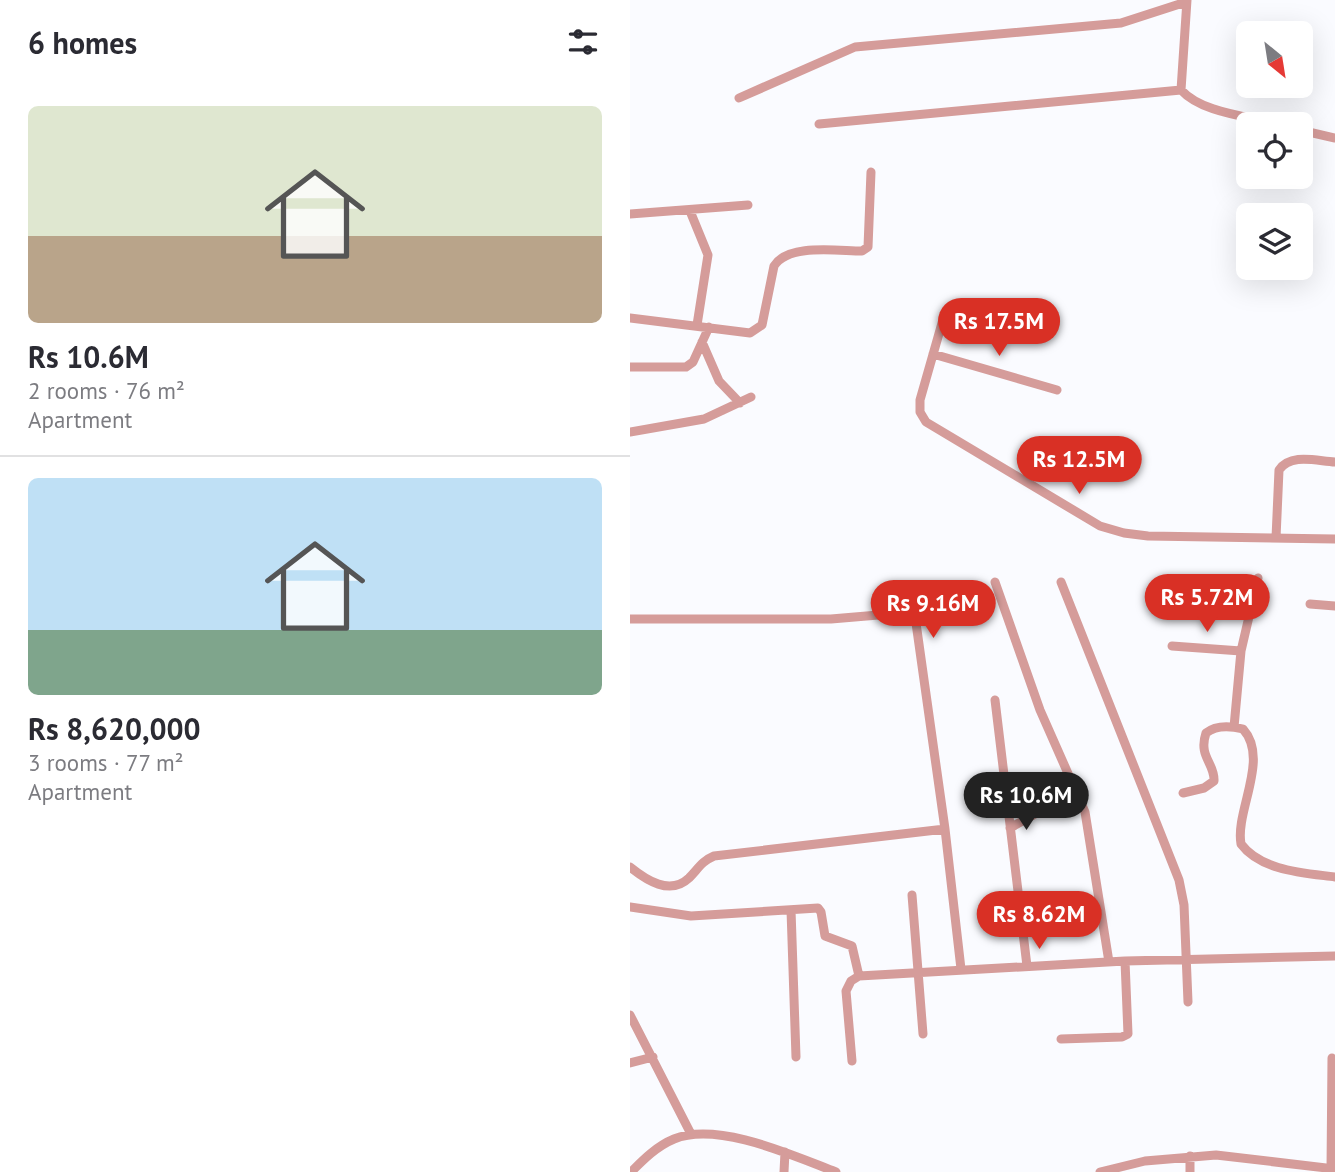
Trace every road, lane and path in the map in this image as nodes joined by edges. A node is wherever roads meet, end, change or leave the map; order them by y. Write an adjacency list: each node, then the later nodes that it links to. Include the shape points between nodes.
1 (1187, 1): 2 (street); 3 (street, via 1121,23 855,47)
2 (1181, 90): 4 (street, via 1205,105); 5 (street)
3 (739, 98)
4 (1236, 113)
5 (819, 124)
6 (1313, 133): 7 (street)
7 (1335, 138)
8 (871, 172): 15 (street, via 868,247 785,254 774,265 758,331)
9 (748, 205): 10 (street)
10 (690, 211): 11 (street); 14 (street, via 708,255)
11 (630, 214)
12 (944, 316): 17 (street)
13 (630, 318): 14 (street)
14 (697, 325): 15 (street)
15 (709, 327): 16 (street)
16 (702, 342): 18 (street, via 686,367); 21 (street, via 719,381)
17 (933, 355): 19 (street); 24 (street, via 920,400 926,422 1100,526 1148,536)
18 (630, 367)
19 (1057, 390)
20 (751, 397): 21 (street)
21 (740, 402): 22 (street, via 704,419)
22 (630, 432)
23 (1335, 462): 24 (street, via 1292,459 1284,463 1279,470)
24 (1276, 538): 25 (street)
25 (1335, 540)
26 (1258, 578): 33 (street)
27 (995, 582): 36 (street, via 1040,710)
28 (1061, 582): 46 (street, via 1179,880)
29 (1310, 604): 30 (street)
30 (1335, 606)
31 (630, 618): 39 (street, via 912,616)
32 (1172, 646): 33 (street)
33 (1241, 651): 35 (street)
34 (995, 700): 38 (street)
35 (1234, 727): 37 (street, via 1206,733 1204,755 1214,781); 41 (street, via 1243,729 1251,744 1252,777 1241,845 1245,851 1282,869)
36 (1076, 791): 38 (street); 48 (street, via 1089,835)
37 (1184, 793)
38 (1010, 828): 49 (street)
39 (946, 829): 40 (street, via 714,856 674,885 654,884); 50 (street)
40 (630, 867)
41 (1335, 877)
42 (912, 895): 51 (street)
43 (630, 907): 44 (street, via 691,916)
44 (791, 909): 52 (street, via 812,907 821,912 825,936 852,946); 58 (street)
45 (1335, 956): 46 (street)
46 (1185, 958): 47 (street); 53 (street)
47 (1125, 961): 48 (street); 56 (street, via 1128,1034)
48 (1109, 962): 49 (street)
49 (1027, 966): 50 (street)
50 (961, 969): 51 (street)
51 (917, 972): 52 (street); 55 (street)
52 (859, 976): 60 (street, via 846,991)
53 (1188, 1002)
54 (630, 1015): 57 (street)
55 (923, 1034)
56 (1061, 1039)
57 (653, 1057): 61 (street); 62 (street)
58 (796, 1057)
59 (1332, 1058): 65 (street)
60 (852, 1060)
61 (630, 1063)
62 (691, 1134): 63 (street, via 742,1140); 66 (street, via 653,1151)
63 (785, 1152): 67 (street); 68 (street)
64 (1190, 1156): 65 (street, via 1241,1156); 69 (street); 70 (street)
65 (1333, 1169)
66 (631, 1172)
67 (784, 1172)
68 (836, 1172)
69 (1100, 1172)
70 (1190, 1172)

